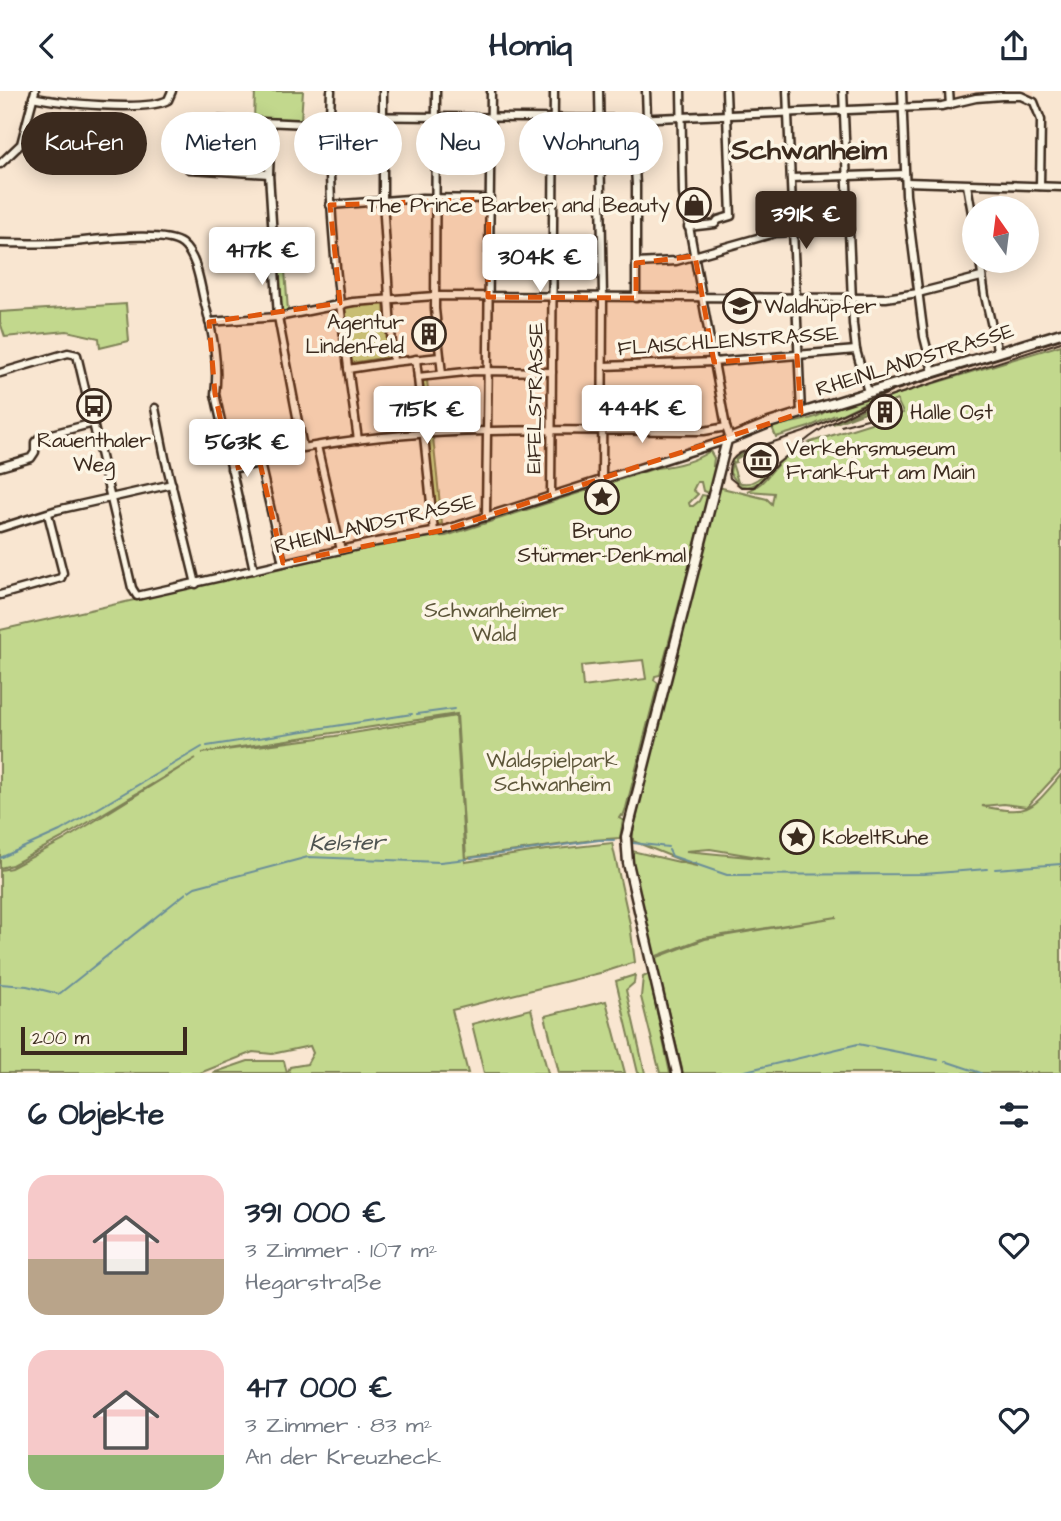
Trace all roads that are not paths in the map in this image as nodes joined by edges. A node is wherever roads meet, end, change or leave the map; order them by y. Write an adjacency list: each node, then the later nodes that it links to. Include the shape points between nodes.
1 (173, 91): 15 (street, via 168,100 156,104 95,105)
2 (331, 91): 19 (street)
3 (383, 91): 20 (street)
4 (436, 91): 21 (street)
5 (491, 91): 22 (street)
6 (554, 91): 23 (street, EIFELSTRASSE)
7 (599, 91): 24 (street)
8 (646, 91): 25 (street)
9 (681, 91): 28 (street)
10 (726, 91): 27 (street)
11 (787, 91): 26 (street)
12 (843, 91): 18 (street)
13 (902, 91): 17 (street)
14 (949, 91): 16 (street)
15 (34, 94): 30 (street, via 21,144)
16 (950, 106): 17 (street); 44 (street, via 1002,96 1021,96 1034,102 1041,120)
17 (903, 108): 18 (street); 31 (street)
18 (844, 111): 26 (street); 40 (street)
19 (330, 112)
20 (383, 112)
21 (436, 112)
22 (490, 112)
23 (554, 112)
24 (600, 112)
25 (647, 112)
26 (788, 112): 27 (street); 41 (street)
27 (726, 114): 28 (street); 51 (street, via 731,216 715,224)
28 (682, 117): 29 (street); 51 (street)
29 (663, 118)
30 (0, 164)
31 (905, 174): 40 (street); 42 (street)
32 (269, 175): 70 (street)
33 (330, 175): 50 (street)
34 (383, 175): 48 (street)
35 (436, 175): 47 (street)
36 (489, 175): 49 (street)
37 (554, 175): 62 (street, EIFELSTRASSE)
38 (601, 175): 63 (street)
39 (635, 175): 56 (street)
40 (846, 176): 41 (street); 52 (street)
41 (791, 178): 53 (street)
42 (905, 182): 43 (street); 59 (street)
43 (967, 185): 44 (street); 46 (street)
44 (1040, 186): 45 (street)
45 (1061, 187)
46 (969, 196)
47 (436, 198): 48 (street); 49 (street); 60 (street)
48 (383, 199): 50 (street); 66 (street)
49 (489, 199): 61 (street)
50 (330, 205): 69 (street)
51 (688, 227): 55 (street)
52 (849, 229): 53 (street); 68 (street)
53 (792, 232): 55 (street, via 753,238); 67 (street)
54 (0, 243): 71 (street, via 174,240 189,252)
55 (695, 256): 56 (street); 64 (street)
56 (636, 263): 65 (street)
57 (981, 273): 58 (street)
58 (981, 277): 59 (street); 74 (street)
59 (918, 293): 68 (street); 84 (street)
60 (435, 296): 61 (street); 66 (street); 76 (street)
61 (488, 296): 62 (street); 82 (street)
62 (553, 297): 63 (street); 83 (street, EIFELSTRASSE)
63 (603, 297): 65 (street); 80 (street)
64 (703, 297): 65 (street); 67 (street); 79 (street)
65 (636, 298)
66 (388, 299): 69 (street); 78 (street)
67 (795, 299): 68 (street); 75 (street)
68 (852, 299): 73 (street)
69 (340, 303): 70 (street); 81 (street)
70 (278, 317): 71 (street); 101 (street, via 303,449)
71 (209, 322): 103 (street, via 217,367 215,394)
72 (1061, 333): 74 (street, RHEINLANDSTRASSE)
73 (856, 350): 75 (street, FLAISCHLENSTRASSE); 88 (street)
74 (998, 353): 84 (street, RHEINLANDSTRASSE)
75 (797, 356): 79 (street, FLAISCHLENSTRASSE); 90 (street)
76 (440, 357): 77 (street); 86 (street)
77 (416, 359): 78 (street); 87 (street)
78 (393, 362): 81 (street)
79 (714, 362): 80 (street, FLAISCHLENSTRASSE); 92 (street)
80 (603, 366): 95 (street)
81 (348, 369): 99 (street)
82 (486, 371): 83 (street); 86 (street); 93 (street)
83 (552, 372): 94 (street, EIFELSTRASSE)
84 (933, 372): 88 (street, RHEINLANDSTRASSE)
85 (0, 373): 91 (street, via 73,353 79,359)
86 (442, 374): 87 (street)
87 (418, 377): 97 (street)
88 (868, 392): 90 (street, RHEINLANDSTRASSE)
89 (155, 408): 105 (street)
90 (801, 413): 98 (street, RHEINLANDSTRASSE)
91 (94, 423): 102 (street, via 40,437 31,458); 107 (street)
92 (726, 427): 96 (street); 98 (street)
93 (485, 430): 94 (street); 97 (street); 109 (street)
94 (551, 430): 95 (street); 106 (street, EIFELSTRASSE)
95 (603, 431): 96 (street); 104 (street)
96 (713, 431): 100 (street)
97 (423, 432): 99 (street); 111 (street)
98 (729, 439): 100 (street, RHEINLANDSTRASSE); 117 (street, via 625,837)
99 (358, 440): 101 (street)
100 (718, 444): 104 (street, RHEINLANDSTRASSE)
101 (317, 446): 112 (street)
102 (0, 467)
103 (231, 469): 113 (street, via 260,463); 114 (street)
104 (602, 480): 106 (street, RHEINLANDSTRASSE)
105 (172, 484): 107 (street); 115 (street)
106 (551, 496): 109 (street, RHEINLANDSTRASSE)
107 (112, 498): 108 (street); 115 (street, RHEINLANDSTRASSE, via 134,593 143,596)
108 (48, 514): 110 (street); 116 (street, via 61,578)
109 (486, 517): 111 (street, RHEINLANDSTRASSE)
110 (0, 528)
111 (434, 532): 112 (street, RHEINLANDSTRASSE)
112 (341, 550): 113 (street, RHEINLANDSTRASSE)
113 (283, 563): 114 (street, RHEINLANDSTRASSE)
114 (254, 570): 115 (street, RHEINLANDSTRASSE)
115 (196, 584)
116 (0, 595)
117 (677, 1073)

